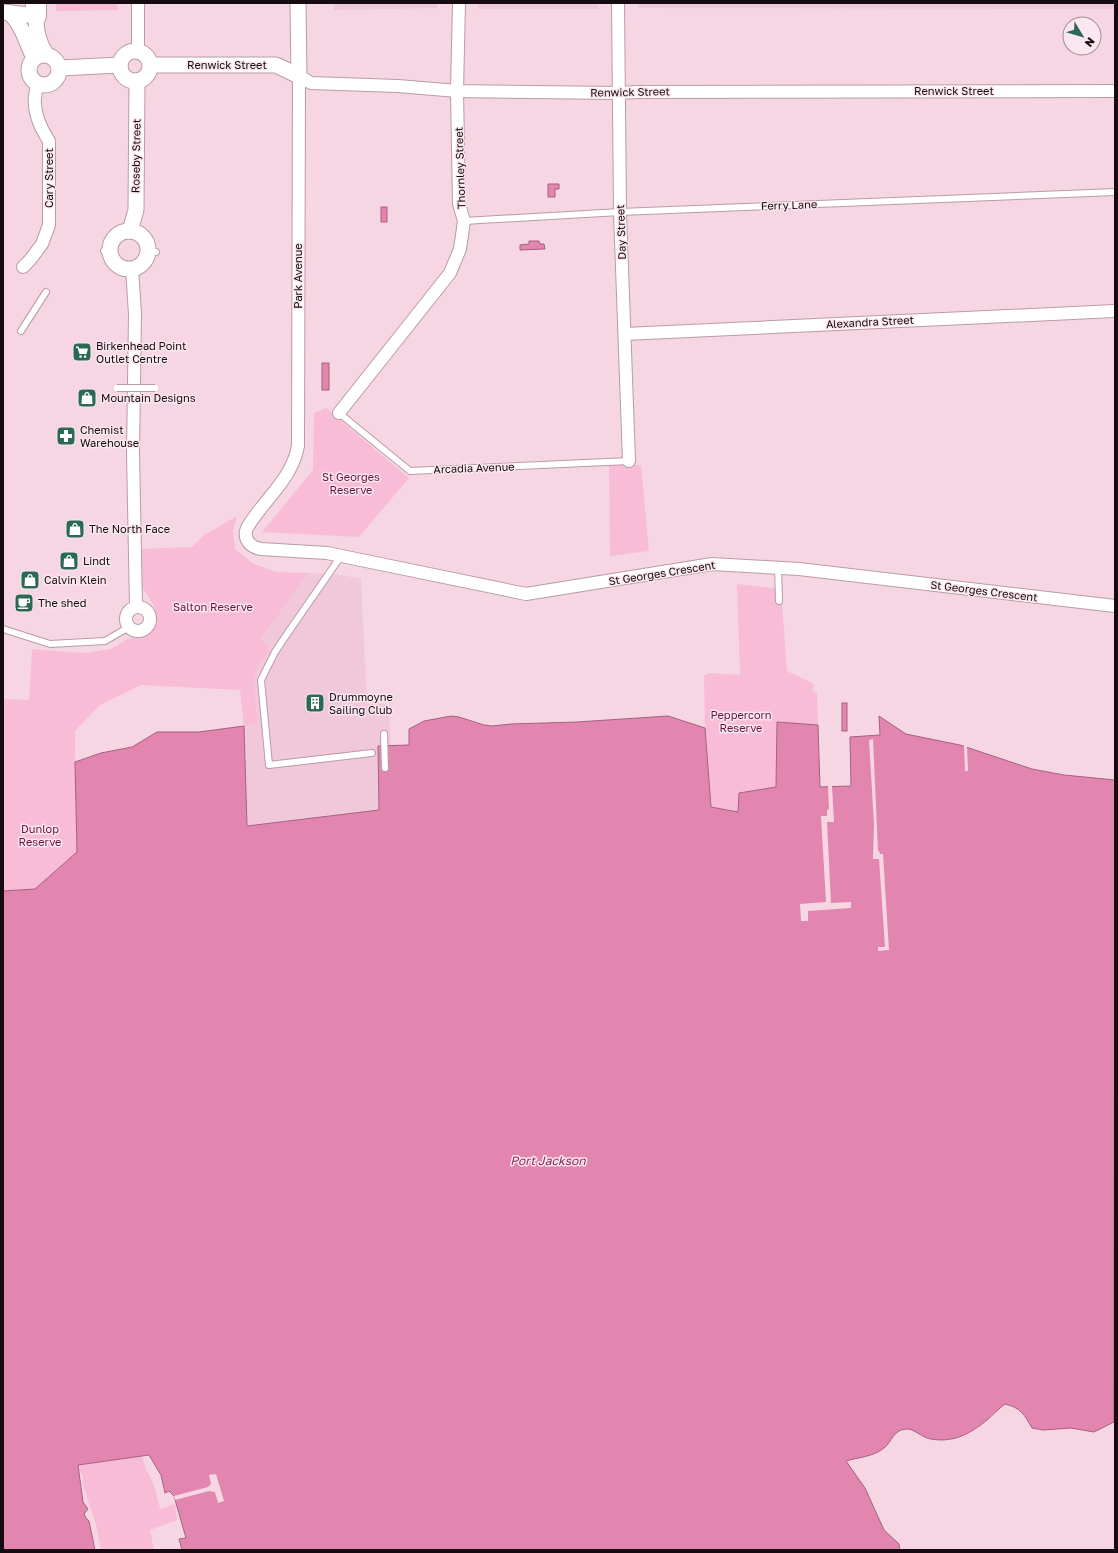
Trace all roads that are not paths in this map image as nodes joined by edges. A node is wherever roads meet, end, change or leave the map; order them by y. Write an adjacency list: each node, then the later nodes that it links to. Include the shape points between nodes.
1 (138, 3): 7 (street)
2 (298, 3): 12 (street, Park Avenue)
3 (459, 3): 15 (street, Thornley Street)
4 (618, 3): 17 (street, Day Street)
5 (36, 10): 6 (street); 8 (street)
6 (6, 13): 8 (street, via 24,32)
7 (138, 51): 9 (street, via 128,53); 10 (street, via 145,54)
8 (40, 56): 11 (street, via 54,57); 14 (street, via 30,65 29,73)
9 (120, 65): 11 (street); 13 (street, via 125,77)
10 (151, 65): 12 (street, Renwick Street, via 276,65); 13 (street, via 149,74)
11 (60, 68): 14 (street, via 58,77 52,84)
12 (299, 76): 15 (street, Renwick Street, via 311,83); 32 (street, Park Avenue, via 298,446 290,471 250,522)
13 (138, 81): 21 (street, Roseby Street, via 136,210)
14 (38, 84): 22 (street, Cary Street, via 35,91 35,111 49,141 49,225 42,244)
15 (457, 91): 17 (street, Renwick Street); 20 (street, Thornley Street, via 459,204)
16 (1115, 91): 17 (street, Renwick Street)
17 (618, 93): 19 (street, Day Street)
18 (1115, 192): 19 (lane, Ferry Lane)
19 (620, 212): 20 (lane, Ferry Lane); 27 (street, Day Street)
20 (464, 221): 30 (street, Thornley Street, via 460,249 450,273)
21 (130, 231): 23 (street, via 136,232 145,240 152,252 142,263); 23 (street, via 118,235 107,251 120,266)
22 (23, 266)
23 (132, 268): 37 (street, via 135,314 133,460)
24 (46, 292): 26 (lane)
25 (1115, 311): 27 (street, Alexandra Street)
26 (21, 331)
27 (625, 334): 31 (street, Day Street)
28 (117, 388): 29 (lane, bridge)
29 (155, 388)
30 (339, 412): 31 (lane, Arcadia Avenue, via 410,471)
31 (629, 461)
32 (245, 533): 33 (street, St Georges Crescent, via 247,541 256,548)
33 (341, 556): 34 (street, St Georges Crescent, via 526,594 712,564); 41 (lane, via 275,652 261,680 269,765)
34 (778, 567): 35 (lane); 36 (street, St Georges Crescent)
35 (779, 602)
36 (1115, 606)
37 (136, 607): 38 (street, via 127,615); 38 (street, via 147,611 149,624 140,631)
38 (129, 627): 39 (lane, via 105,641 50,644)
39 (3, 629)
40 (384, 734): 42 (lane)
41 (372, 753)
42 (385, 768)

